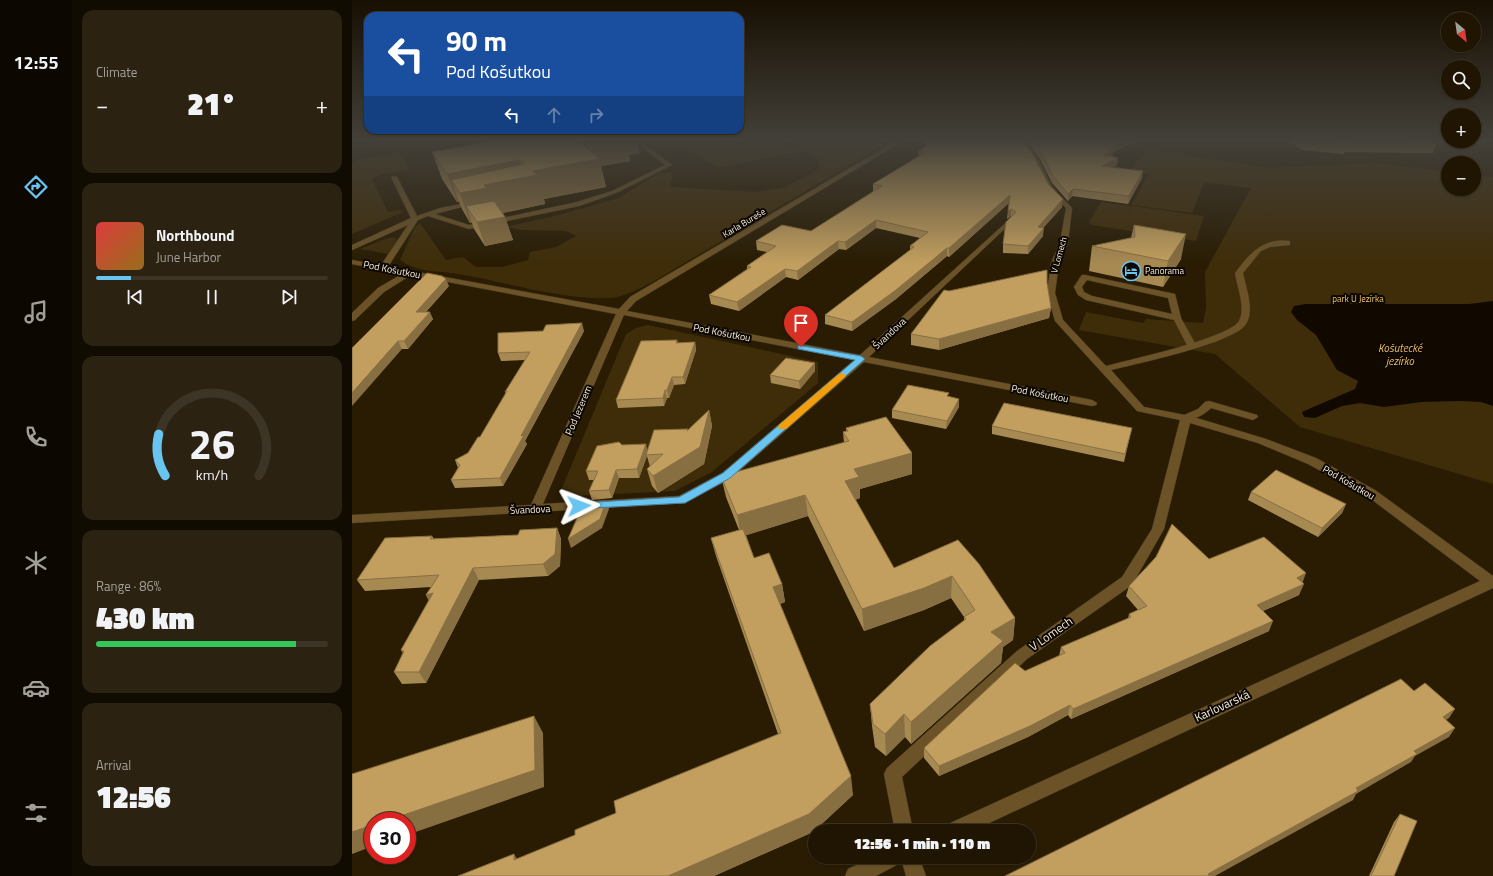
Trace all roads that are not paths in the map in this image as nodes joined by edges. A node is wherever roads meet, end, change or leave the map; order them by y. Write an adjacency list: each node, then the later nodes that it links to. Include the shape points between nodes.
1 (396, 182): 7 (street)
2 (635, 182): 6 (street, via 579,204 469,227)
3 (831, 182): 14 (street, Karla Bureše, via 633,299)
4 (1047, 182): 19 (street, V Lomech, via 1051,190 1069,208 1064,243 1055,263 1050,293 1060,321)
5 (485, 200): 6 (street)
6 (428, 214): 7 (street)
7 (415, 218): 10 (street); 12 (street)
8 (1011, 220): 18 (street, Švandova)
9 (1288, 243): 17 (street, via 1266,245 1256,250 1239,273 1246,310 1240,327 1221,337)
10 (352, 248)
11 (352, 262): 12 (street, Pod Košutkou)
12 (383, 268): 13 (street, Pod Košutkou)
13 (408, 273): 14 (street, Pod Košutkou); 15 (street, via 381,290)
14 (620, 312): 18 (street, Pod Košutkou); 24 (street, Pod Jezerem)
15 (352, 318)
16 (1177, 318): 16 (street, via 1089,298 1081,293 1078,287 1085,277 1172,296); 17 (street)
17 (1192, 345): 19 (street)
18 (861, 359): 20 (street, Pod Košutkou); 24 (street, Švandova, via 726,476 681,500)
19 (1104, 369): 21 (street, V Lomech)
20 (1092, 403)
21 (1141, 409): 23 (street, Pod Košutkou)
22 (1253, 417): 23 (street, via 1209,404 1202,411)
23 (1186, 418): 26 (street, Pod Košutkou, via 1262,441 1318,464 1371,493); 27 (street, V Lomech, via 1158,529 1127,581 1022,655 893,774)
24 (535, 509): 25 (street, Švandova)
25 (352, 519)
26 (1492, 582): 28 (street, Karlovarská)
27 (903, 824)
28 (967, 824)
29 (881, 864): 31 (street)
30 (912, 864): 32 (street)
31 (854, 876)
32 (916, 876)

